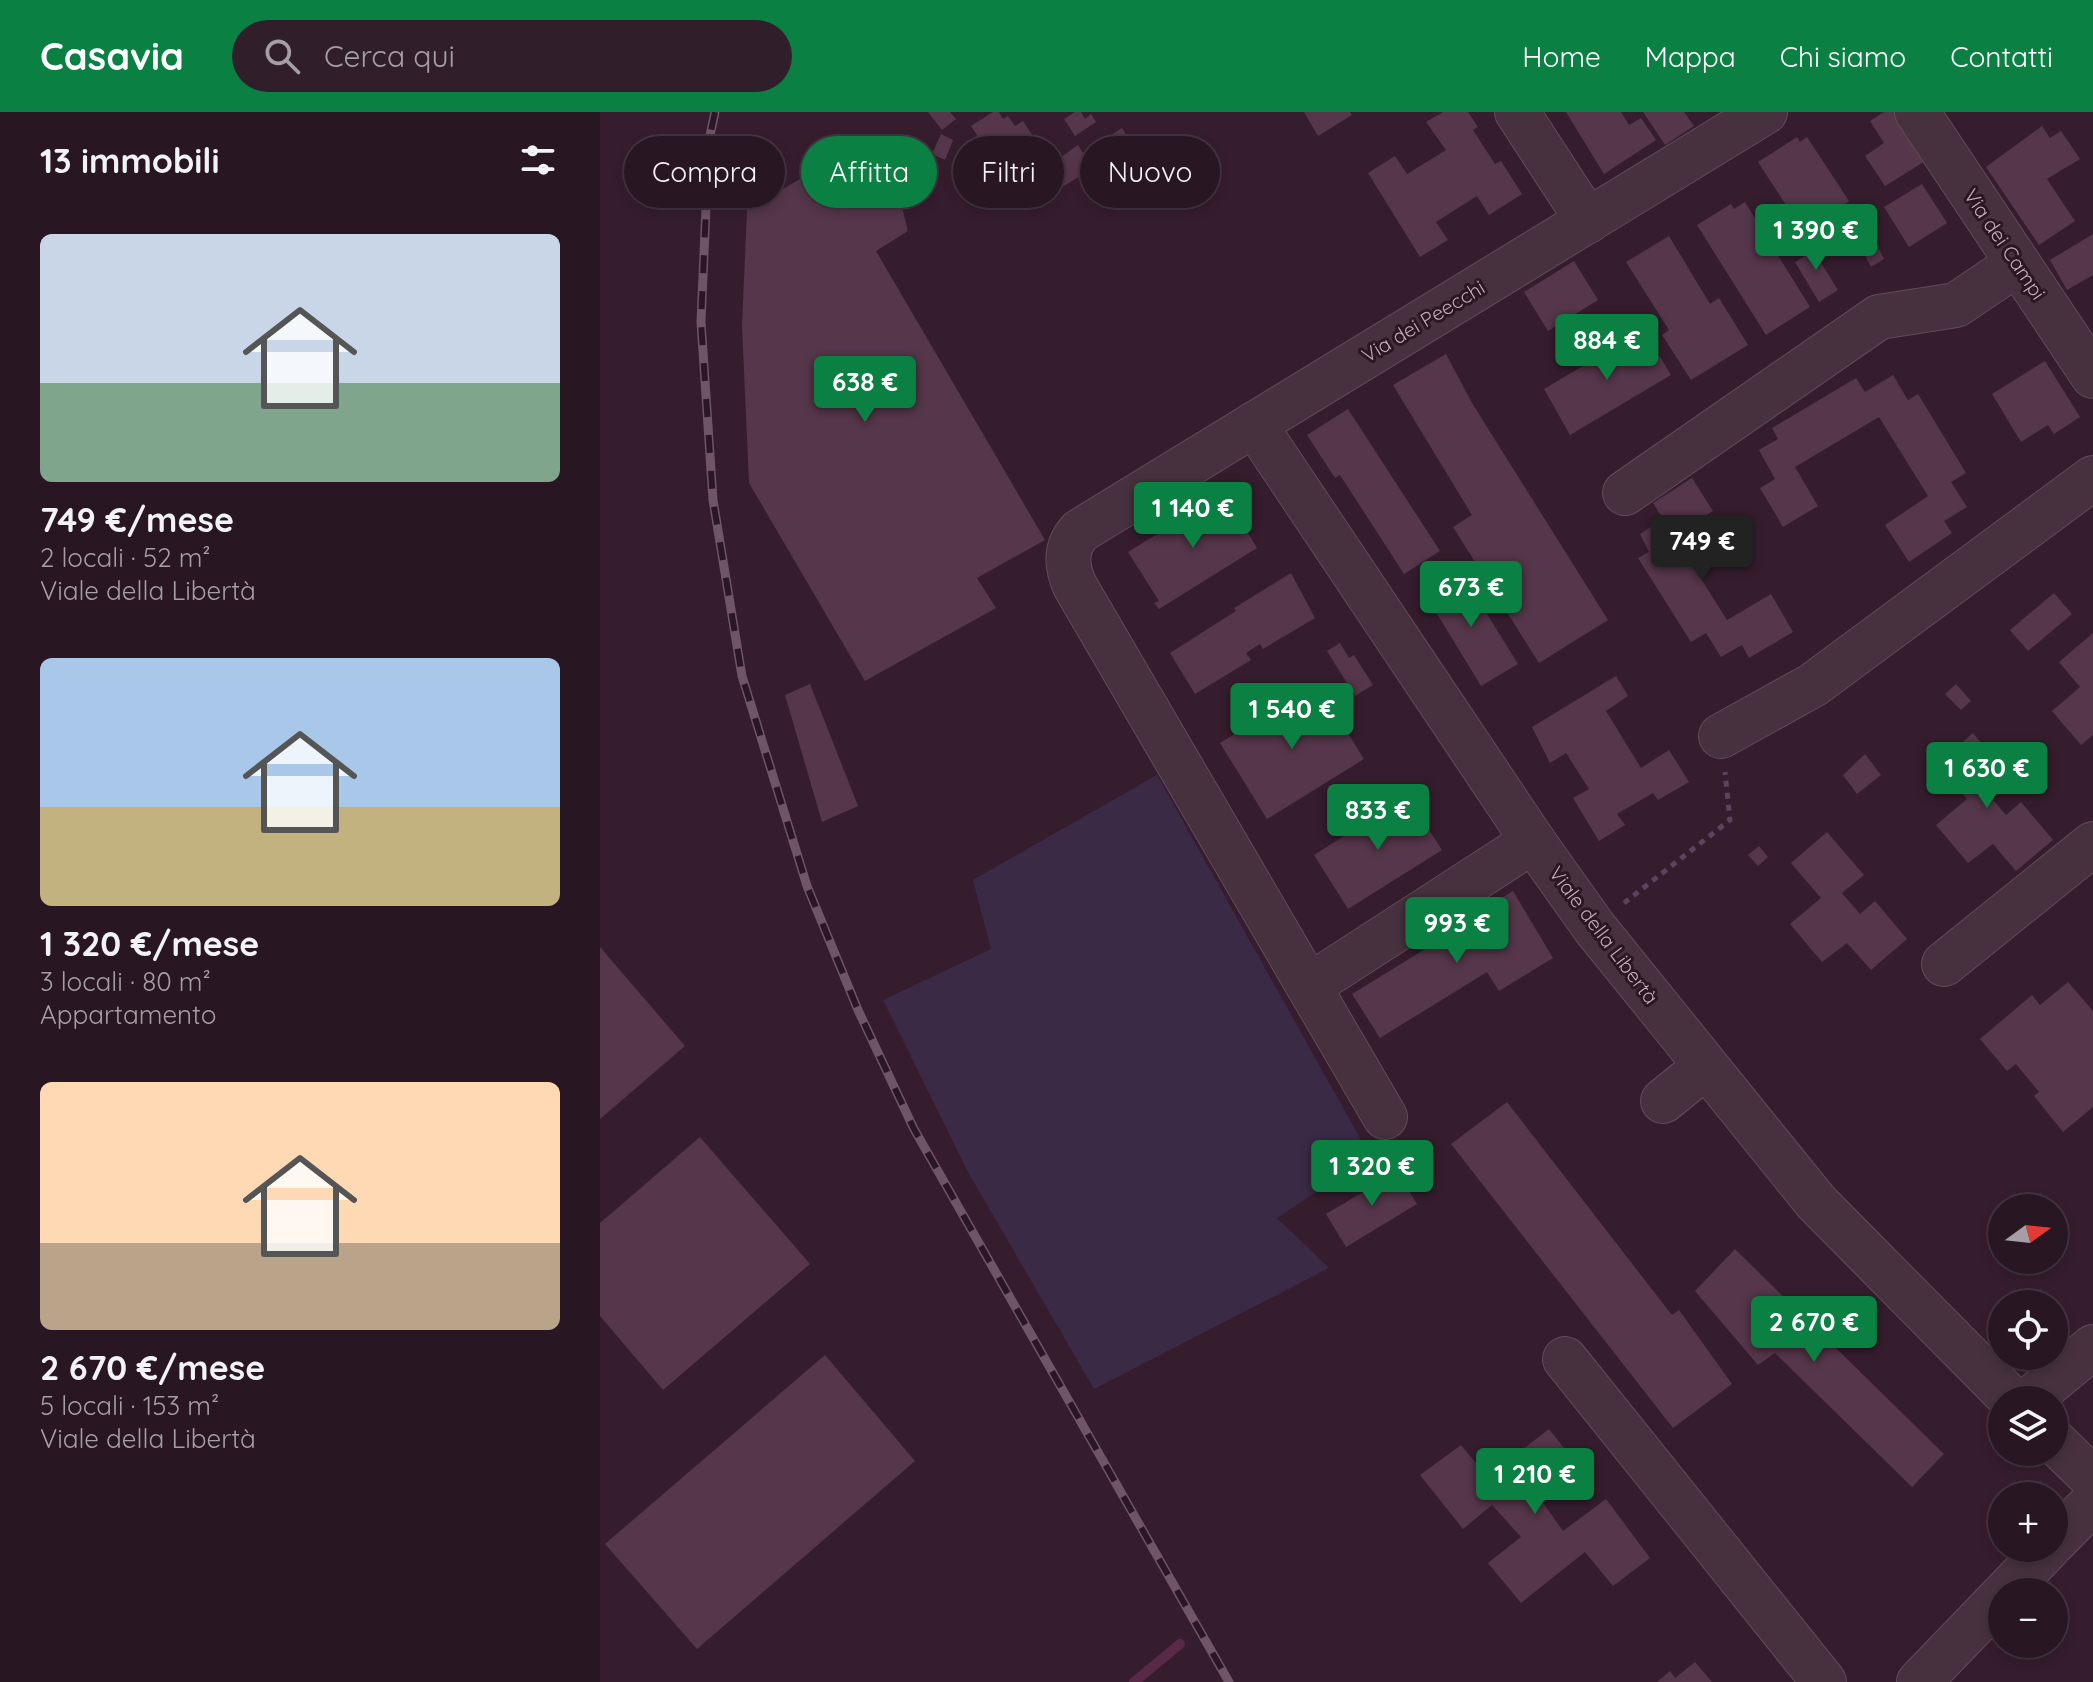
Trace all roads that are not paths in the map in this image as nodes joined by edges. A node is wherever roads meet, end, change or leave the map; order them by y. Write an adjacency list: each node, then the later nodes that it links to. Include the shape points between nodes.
1 (1517, 112): 4 (street)
2 (1765, 112): 4 (street, Via dei Peecchi)
3 (1917, 112): 5 (street, Via dei Campi)
4 (1588, 221): 7 (street, Via dei Peecchi)
5 (2017, 264): 6 (street, Via dei Campi); 9 (street, via 1956,305 1879,317)
6 (2093, 376)
7 (1254, 424): 11 (street, Viale della Libertà); 14 (street, Via dei Peecchi, via 1080,531 1068,554 1069,572)
8 (2093, 478): 10 (street, via 1813,685)
9 (1625, 493)
10 (1721, 736)
11 (1533, 841): 14 (street); 15 (street, Viale della Libertà)
12 (2093, 844): 13 (street)
13 (1944, 964)
14 (1309, 986): 17 (street)
15 (1705, 1067): 16 (street); 20 (street, Viale della Libertà, via 1816,1202)
16 (1663, 1101)
17 (1385, 1117)
18 (2093, 1347): 21 (street)
19 (1565, 1359): 29 (street)
20 (1998, 1386)
21 (2046, 1386)
22 (2068, 1455): 23 (street)
23 (2093, 1479)
24 (2093, 1502): 25 (street)
25 (2068, 1528)
26 (2035, 1562): 27 (street)
27 (2019, 1578)
28 (1988, 1611): 30 (street)
29 (1824, 1682)
30 (1919, 1682)

